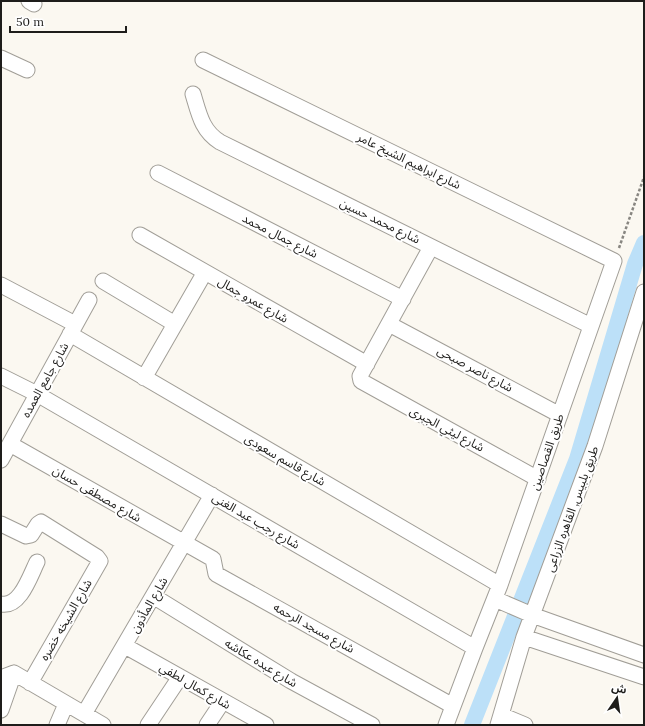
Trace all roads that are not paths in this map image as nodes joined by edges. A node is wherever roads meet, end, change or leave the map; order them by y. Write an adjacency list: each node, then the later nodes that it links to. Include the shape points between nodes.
1 (1, 58): 3 (street)
2 (203, 60): 8 (street, شارع ابراهيم الشيخ عامر)
3 (27, 70)
4 (193, 94): 7 (street, شارع محمد حسين, via 202,124 213,138)
5 (158, 173): 13 (street, شارع جمال محمد)
6 (140, 236): 9 (street, شارع عمرو جمال)
7 (431, 247): 13 (street); 17 (street, شارع محمد حسين)
8 (614, 261): 17 (street, طريق القصاصين)
9 (205, 272): 15 (street); 19 (street, شارع عمرو جمال)
10 (103, 281): 15 (street)
11 (1, 285): 18 (street, شارع قاسم سعودى)
12 (644, 292): 33 (street, طريق بلبيس, القاهره الزراعى, via 595,446)
13 (403, 299): 16 (street)
14 (89, 300): 18 (street, شارع جامع العمده)
15 (175, 324): 21 (street)
16 (389, 324): 19 (street); 23 (street, شارع ناصر صبحى)
17 (591, 326): 23 (street, طريق القصاصين)
18 (73, 329): 21 (street, شارع قاسم سعودى); 22 (street, شارع جامع العمده)
19 (364, 370): 25 (street, شارع ليثي الجبرى, via 360,380 364,384)
20 (1, 376): 22 (street, شارع رجب عبد الغنى)
21 (144, 378): 30 (street, شارع قاسم سعودى)
22 (37, 394): 24 (street, شارع جامع العمده); 26 (street, شارع رجب عبد الغنى)
23 (560, 415): 25 (street, طريق القصاصين)
24 (5, 449): 28 (street, شارع مصطفى حسان)
25 (538, 479): 30 (street, طريق القصاصين)
26 (212, 495): 28 (street, شارع المأذون); 36 (street, شارع رجب عبد الغنى)
27 (1, 524): 41 (street, شارع الشيخه خضره, via 26,536 41,522 97,557 99,564)
28 (184, 543): 31 (street, شارع المأذون); 44 (street, شارع مسجد الرحمه, via 213,559 216,574)
29 (37, 562): 32 (street, via 16,600 9,604)
30 (498, 592): 33 (street, شارع قاسم سعودى); 36 (street, طريق القصاصين)
31 (154, 596): 35 (street, شارع المأذون); 53 (street, شارع عبده عكاشه, via 291,681)
32 (1, 604)
33 (532, 615): 34 (street, طريق بلبيس, القاهره الزراعى); 37 (street, شارع قاسم سعودى)
34 (524, 637): 40 (street); 47 (street, طريق بلبيس, القاهره الزراعى)
35 (125, 646): 39 (street, شارع كمال لطفي); 46 (street, شارع المأذون)
36 (475, 648): 44 (street, طريق القصاصين)
37 (644, 655)
38 (7, 675): 41 (street); 45 (street)
39 (180, 677): 42 (street, شارع كمال لطفي); 50 (street)
40 (644, 677)
41 (30, 683): 43 (street)
42 (223, 701): 51 (street); 52 (street, شارع كمال لطفي)
43 (66, 704): 46 (street); 48 (street)
44 (453, 706): 54 (street, طريق القصاصين)
45 (1, 710)
46 (84, 714): 49 (street)
47 (500, 720): 55 (street)
48 (57, 725)
49 (103, 725)
50 (148, 725)
51 (207, 725)
52 (266, 725)
53 (372, 725)
54 (446, 725)
55 (525, 725)

